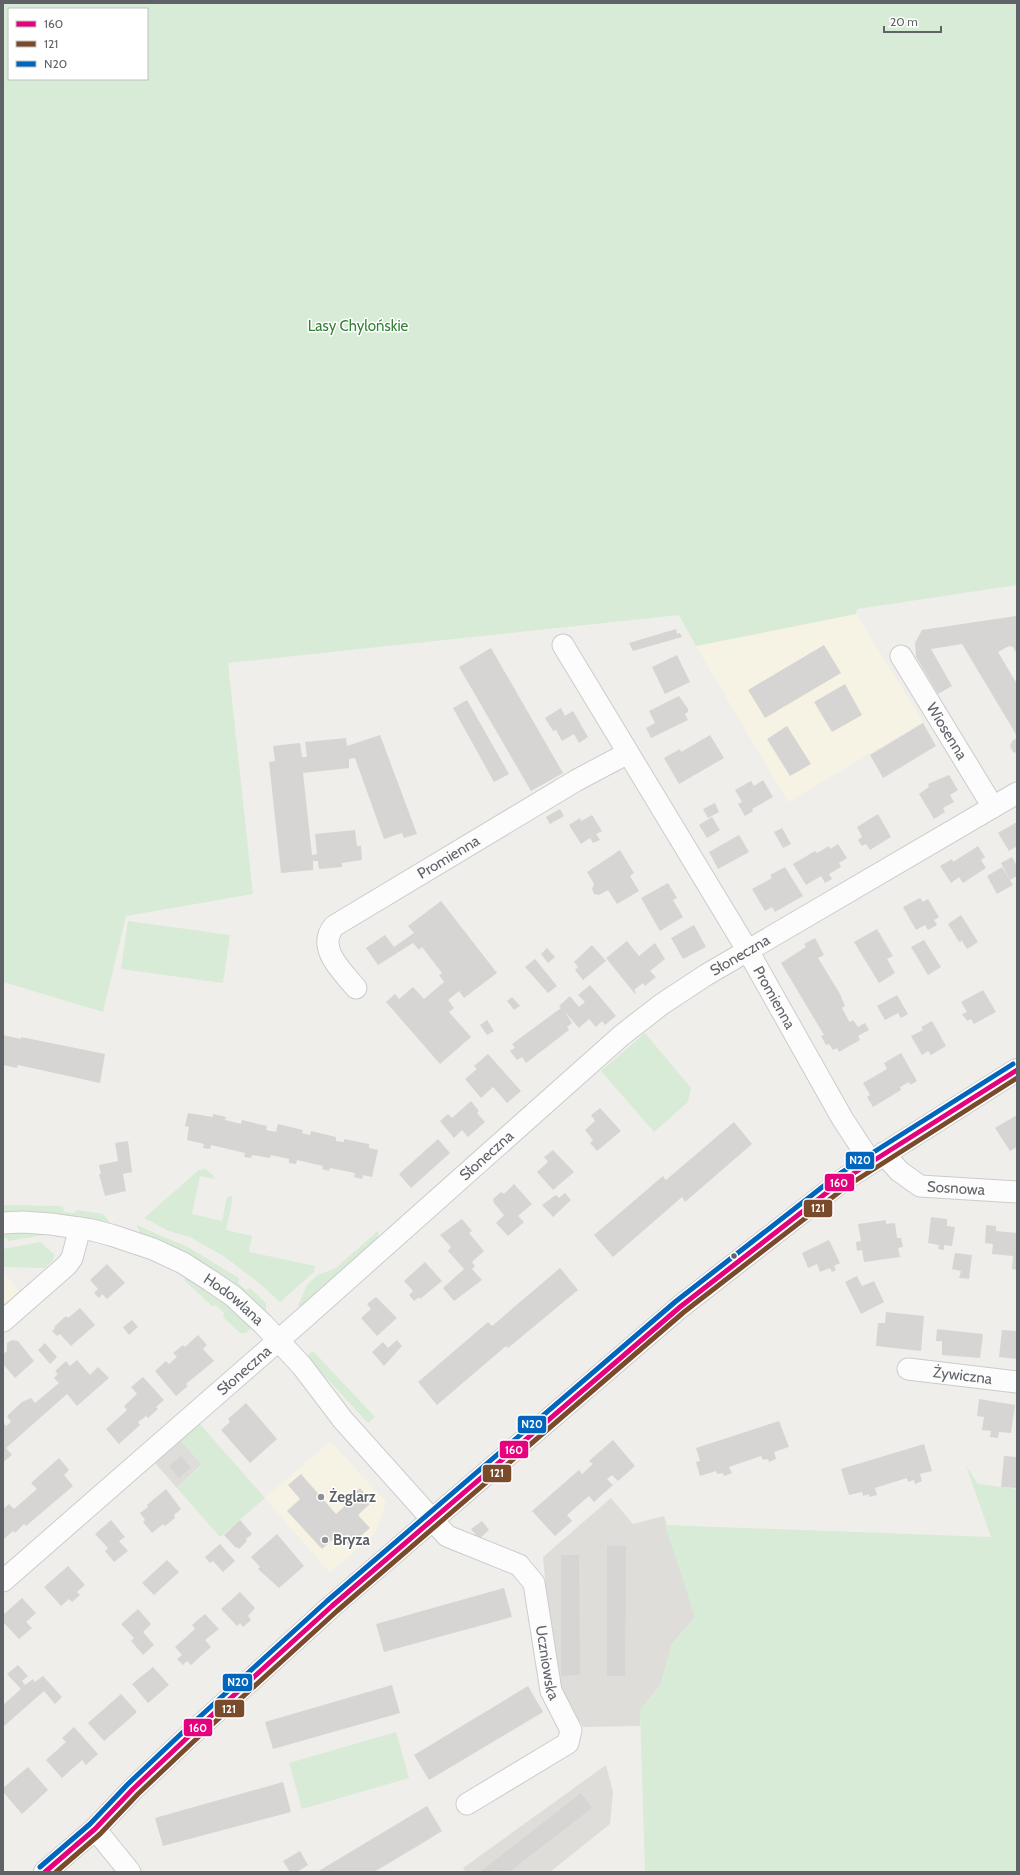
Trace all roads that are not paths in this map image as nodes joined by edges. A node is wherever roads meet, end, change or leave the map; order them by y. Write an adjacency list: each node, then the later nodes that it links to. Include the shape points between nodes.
1 (563, 645): 3 (street, Promienna)
2 (901, 656): 5 (street, Wiosenna)
3 (628, 753): 6 (street, Promienna); 7 (street, Promienna, via 577,780 334,926 329,932 328,949 333,960)
4 (1017, 793): 5 (street, Słoneczna)
5 (993, 807): 6 (street, Słoneczna)
6 (748, 951): 9 (street, Promienna, via 842,1118); 14 (street, Słoneczna, via 662,1004 622,1035)
7 (356, 988)
8 (1017, 1070): 9 (main road)
9 (876, 1157): 10 (street, Sosnowa, via 920,1186); 17 (main road, via 819,1198 680,1307)
10 (1017, 1192)
11 (3, 1223): 12 (street, Hodowlana, via 23,1222)
12 (80, 1228): 13 (street, via 72,1258 67,1265); 14 (street, Hodowlana, via 153,1249 183,1263 233,1296)
13 (3, 1321)
14 (278, 1340): 17 (street, Hodowlana, via 302,1366 343,1420); 18 (street, Słoneczna)
15 (908, 1369): 16 (street, Żywiczna)
16 (1017, 1382)
17 (433, 1519): 19 (street, Uczniowska, via 447,1536 519,1565 534,1583 551,1690 571,1730 568,1743); 20 (main road, via 332,1606 188,1737)
18 (3, 1581)
19 (467, 1804)
20 (95, 1829): 21 (main road); 22 (street)
21 (45, 1872)
22 (130, 1872)

